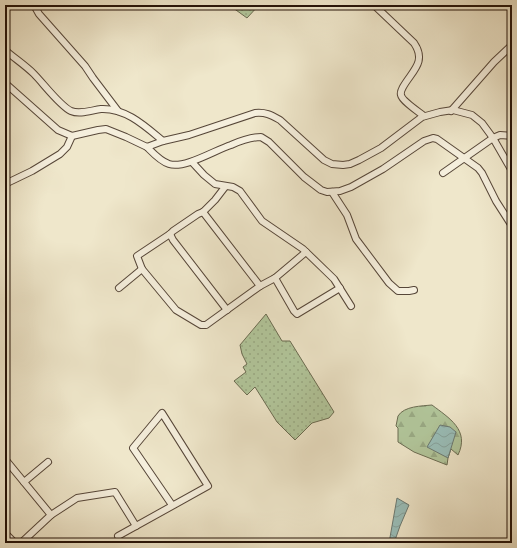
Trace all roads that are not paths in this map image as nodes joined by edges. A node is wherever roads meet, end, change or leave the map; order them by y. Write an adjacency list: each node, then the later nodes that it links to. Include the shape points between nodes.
1 (34, 5): 7 (street, via 85,66)
2 (374, 5): 8 (street, via 418,49 418,64 400,94)
3 (512, 45): 6 (street)
4 (5, 50): 7 (street, via 33,73 71,111)
5 (5, 82): 9 (street, via 58,130)
6 (451, 110): 8 (street); 11 (street, via 472,115)
7 (118, 111): 12 (street, via 142,123)
8 (424, 116): 12 (street, via 381,148 350,164 332,164 324,160 280,120 264,113 256,113)
9 (72, 136): 13 (street, via 106,130 126,136); 18 (street, via 60,154)
10 (512, 136): 11 (street)
11 (493, 138): 14 (street); 16 (street)
12 (163, 141): 13 (street)
13 (147, 147): 15 (street, via 161,160 170,164)
14 (464, 158): 17 (street); 20 (street, via 433,138 424,141 351,187); 22 (street, via 482,173)
15 (192, 162): 19 (street, via 208,179); 20 (street, via 231,145 261,137 304,177 321,190)
16 (512, 170)
17 (443, 173)
18 (5, 184)
19 (225, 187): 21 (street); 24 (street, via 240,191 262,221)
20 (332, 192): 30 (street, via 348,215 356,239 390,283 398,291)
21 (203, 212): 23 (street); 27 (street)
22 (512, 226)
23 (170, 234): 25 (street, via 136,256); 32 (street)
24 (306, 252): 26 (street); 29 (street)
25 (142, 269): 28 (street); 32 (street, via 176,310 201,325 206,325)
26 (275, 278): 27 (street); 29 (street, via 297,314)
27 (260, 286): 32 (street)
28 (119, 288)
29 (340, 288): 31 (street)
30 (414, 290)
31 (351, 306)
32 (227, 310)
33 (5, 458): 35 (street)
34 (48, 462): 35 (street)
35 (24, 482): 37 (street)
36 (172, 506): 36 (street, via 208,486 162,413 133,448); 38 (street)
37 (51, 515): 38 (street, via 77,498 114,492); 42 (street)
38 (136, 526): 40 (street)
39 (5, 533): 41 (street)
40 (118, 536)
41 (15, 543)
42 (21, 543)

